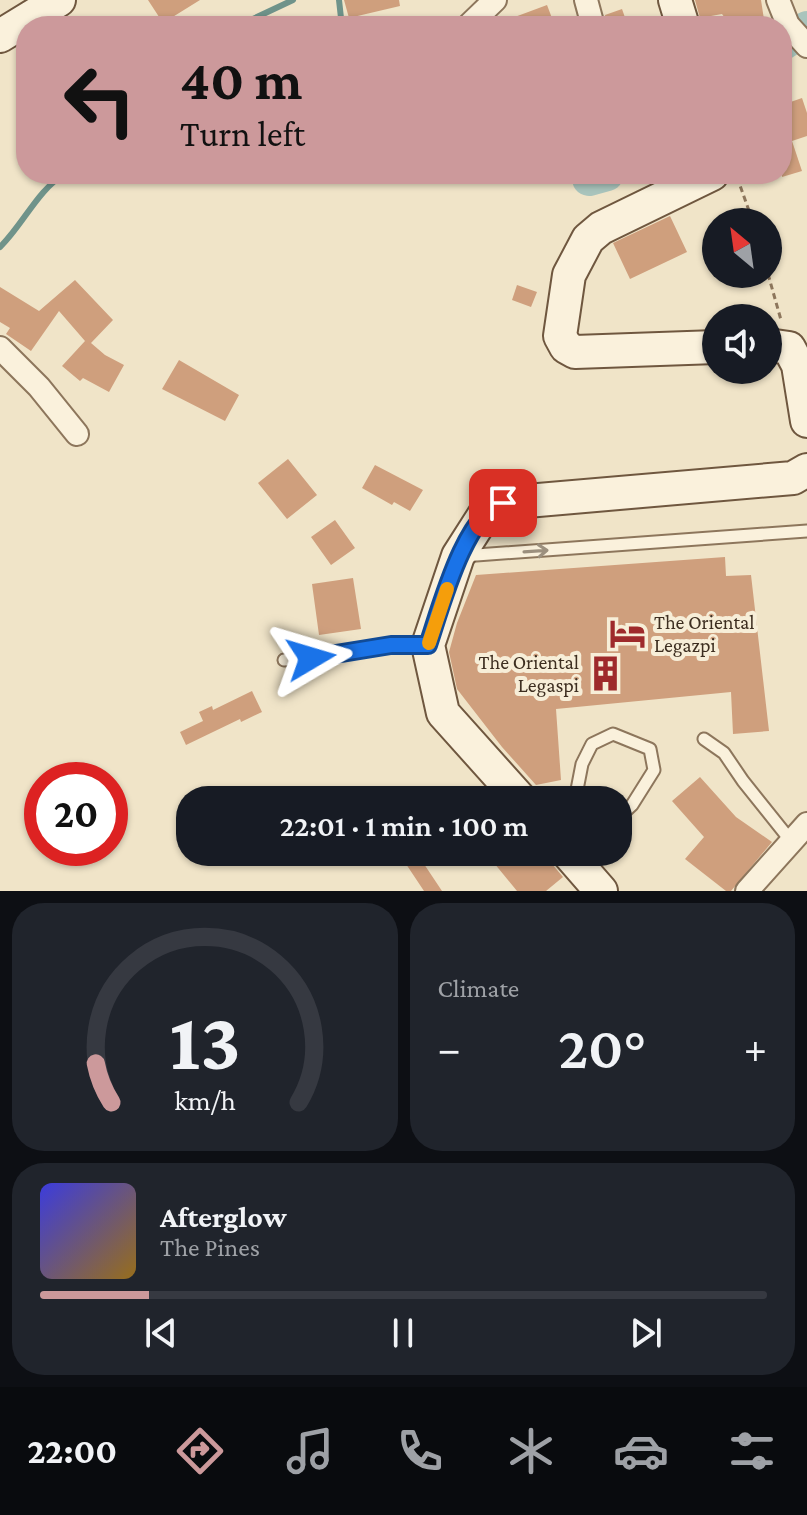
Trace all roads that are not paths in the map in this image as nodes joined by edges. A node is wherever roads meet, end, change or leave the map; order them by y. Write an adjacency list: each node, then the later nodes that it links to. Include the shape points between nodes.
1 (59, 0): 3 (street)
2 (495, 0): 4 (street)
3 (25, 9)
4 (478, 16)
5 (16, 19): 7 (street)
6 (792, 29): 8 (street)
7 (0, 36)
8 (807, 46)
9 (691, 184): 10 (street, via 588,239 569,275 560,336 575,352)
10 (702, 347)
11 (0, 348): 14 (street)
12 (792, 355): 13 (street)
13 (807, 421)
14 (77, 434)
15 (807, 470): 17 (street, via 793,478 503,503 488,509)
16 (807, 531): 17 (lane, one-way to 16)
17 (458, 556): 18 (street)
18 (428, 645): 19 (lane); 21 (street, via 443,713)
19 (284, 660)
20 (704, 739): 25 (lane, via 724,753)
21 (508, 786)
22 (578, 786): 23 (lane, via 592,744 613,734 650,749 654,770)
23 (632, 805)
24 (807, 824): 25 (street)
25 (791, 841): 28 (street)
26 (582, 866): 27 (street)
27 (601, 891)
28 (747, 891)

